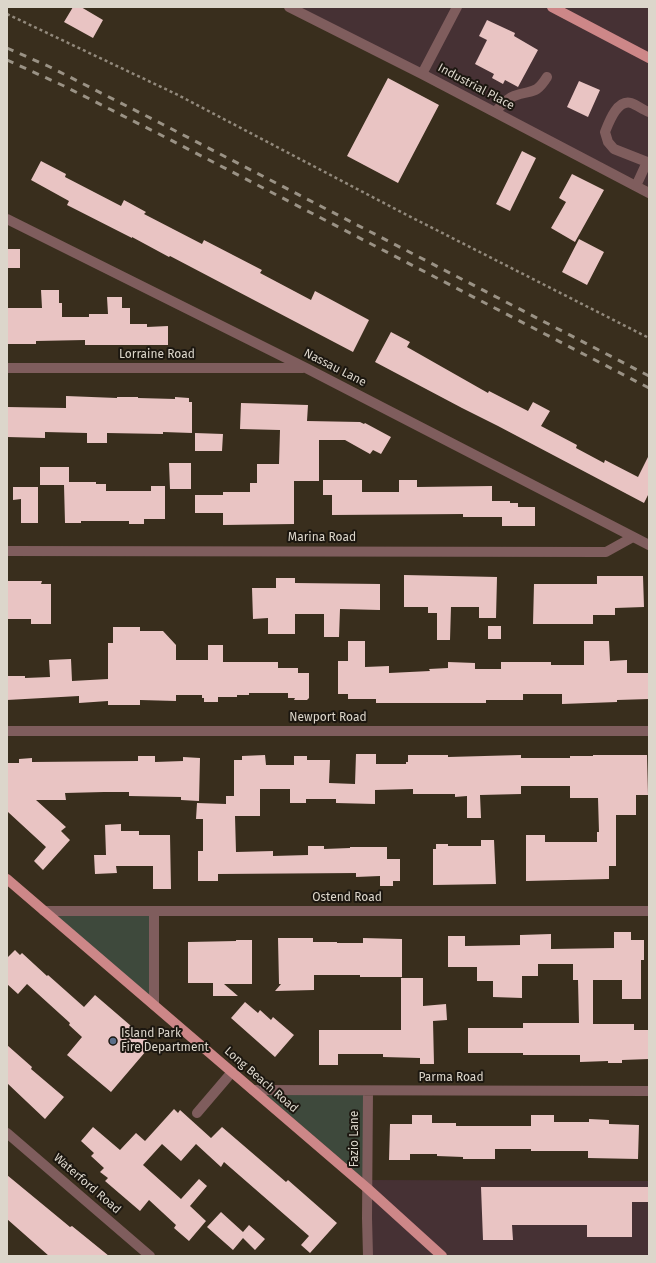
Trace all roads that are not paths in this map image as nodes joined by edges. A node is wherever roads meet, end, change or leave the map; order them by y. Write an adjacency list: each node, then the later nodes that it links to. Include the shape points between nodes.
1 (289, 7): 5 (street, Industrial Place)
2 (457, 7): 5 (street)
3 (552, 7): 4 (main road)
4 (649, 58)
5 (422, 74): 7 (street, Industrial Place)
6 (547, 77): 7 (street, via 537,90 514,96)
7 (495, 112): 10 (street, Industrial Place)
8 (649, 112): 9 (street, via 630,103 623,104 616,110 605,132 608,142 614,149)
9 (648, 162): 10 (street)
10 (636, 186): 11 (street, Industrial Place)
11 (649, 192)
12 (7, 219): 14 (street, Nassau Lane)
13 (7, 368): 14 (street, Lorraine Road)
14 (306, 368): 15 (street, Nassau Lane)
15 (634, 537): 16 (street, Nassau Lane); 17 (street, Marina Road, via 606,552)
16 (649, 545)
17 (7, 551)
18 (7, 731): 19 (street, Newport Road)
19 (649, 731)
20 (7, 879): 21 (main road, Long Beach Road)
21 (44, 911): 22 (street, Ostend Road); 24 (main road, Long Beach Road)
22 (154, 911): 23 (street, Ostend Road); 24 (street)
23 (649, 912)
24 (154, 1005): 25 (main road, Long Beach Road)
25 (232, 1072): 26 (main road, Long Beach Road); 29 (street)
26 (253, 1090): 27 (street, Parma Road); 31 (main road, Long Beach Road)
27 (368, 1091): 28 (street, Parma Road); 31 (street, Fazio Lane)
28 (649, 1091)
29 (197, 1114)
30 (7, 1132): 32 (street, Waterford Road)
31 (367, 1188): 33 (street, Fazio Lane); 34 (main road, Long Beach Road)
32 (150, 1256)
33 (368, 1256)
34 (442, 1256)

